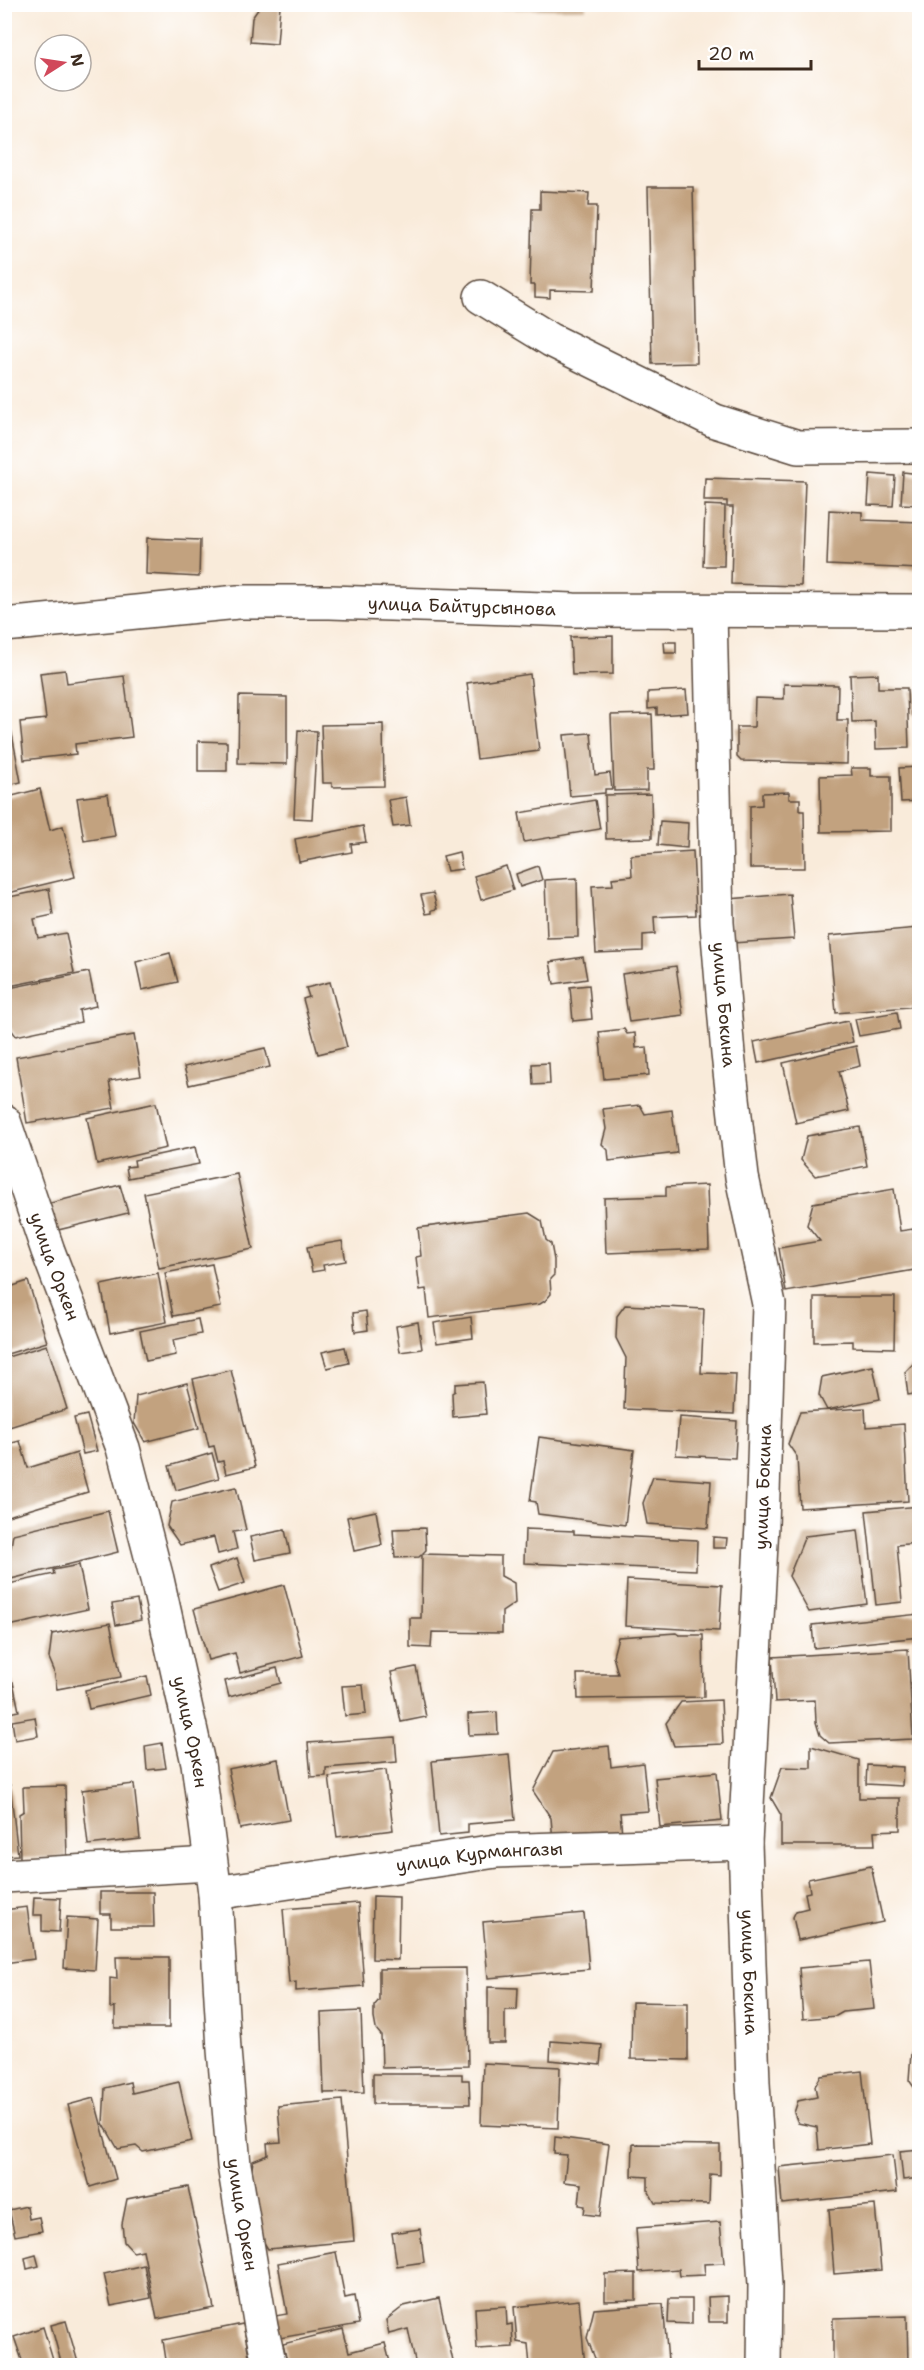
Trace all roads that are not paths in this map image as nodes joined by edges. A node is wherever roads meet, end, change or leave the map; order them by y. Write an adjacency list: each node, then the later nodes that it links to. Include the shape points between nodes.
1 (481, 297): 2 (street, via 551,340 715,421 798,447)
2 (920, 446)
3 (710, 611): 4 (street, улица Байтурсынова); 5 (street, улица Байтурсынова, via 238,602); 7 (street, улица Бокина, via 717,923 727,1042 742,1178 769,1304)
4 (920, 611)
5 (4, 625)
6 (4, 1121): 9 (street, улица Оркен, via 48,1251 123,1448 198,1763)
7 (745, 1843): 9 (street, улица Курмангазы, via 496,1851); 11 (street, улица Бокина, via 765,2285)
8 (4, 1876): 9 (street, улица Курмангазы)
9 (212, 1878): 10 (street, улица Оркен, via 234,2165)
10 (270, 2366)
11 (764, 2366)

